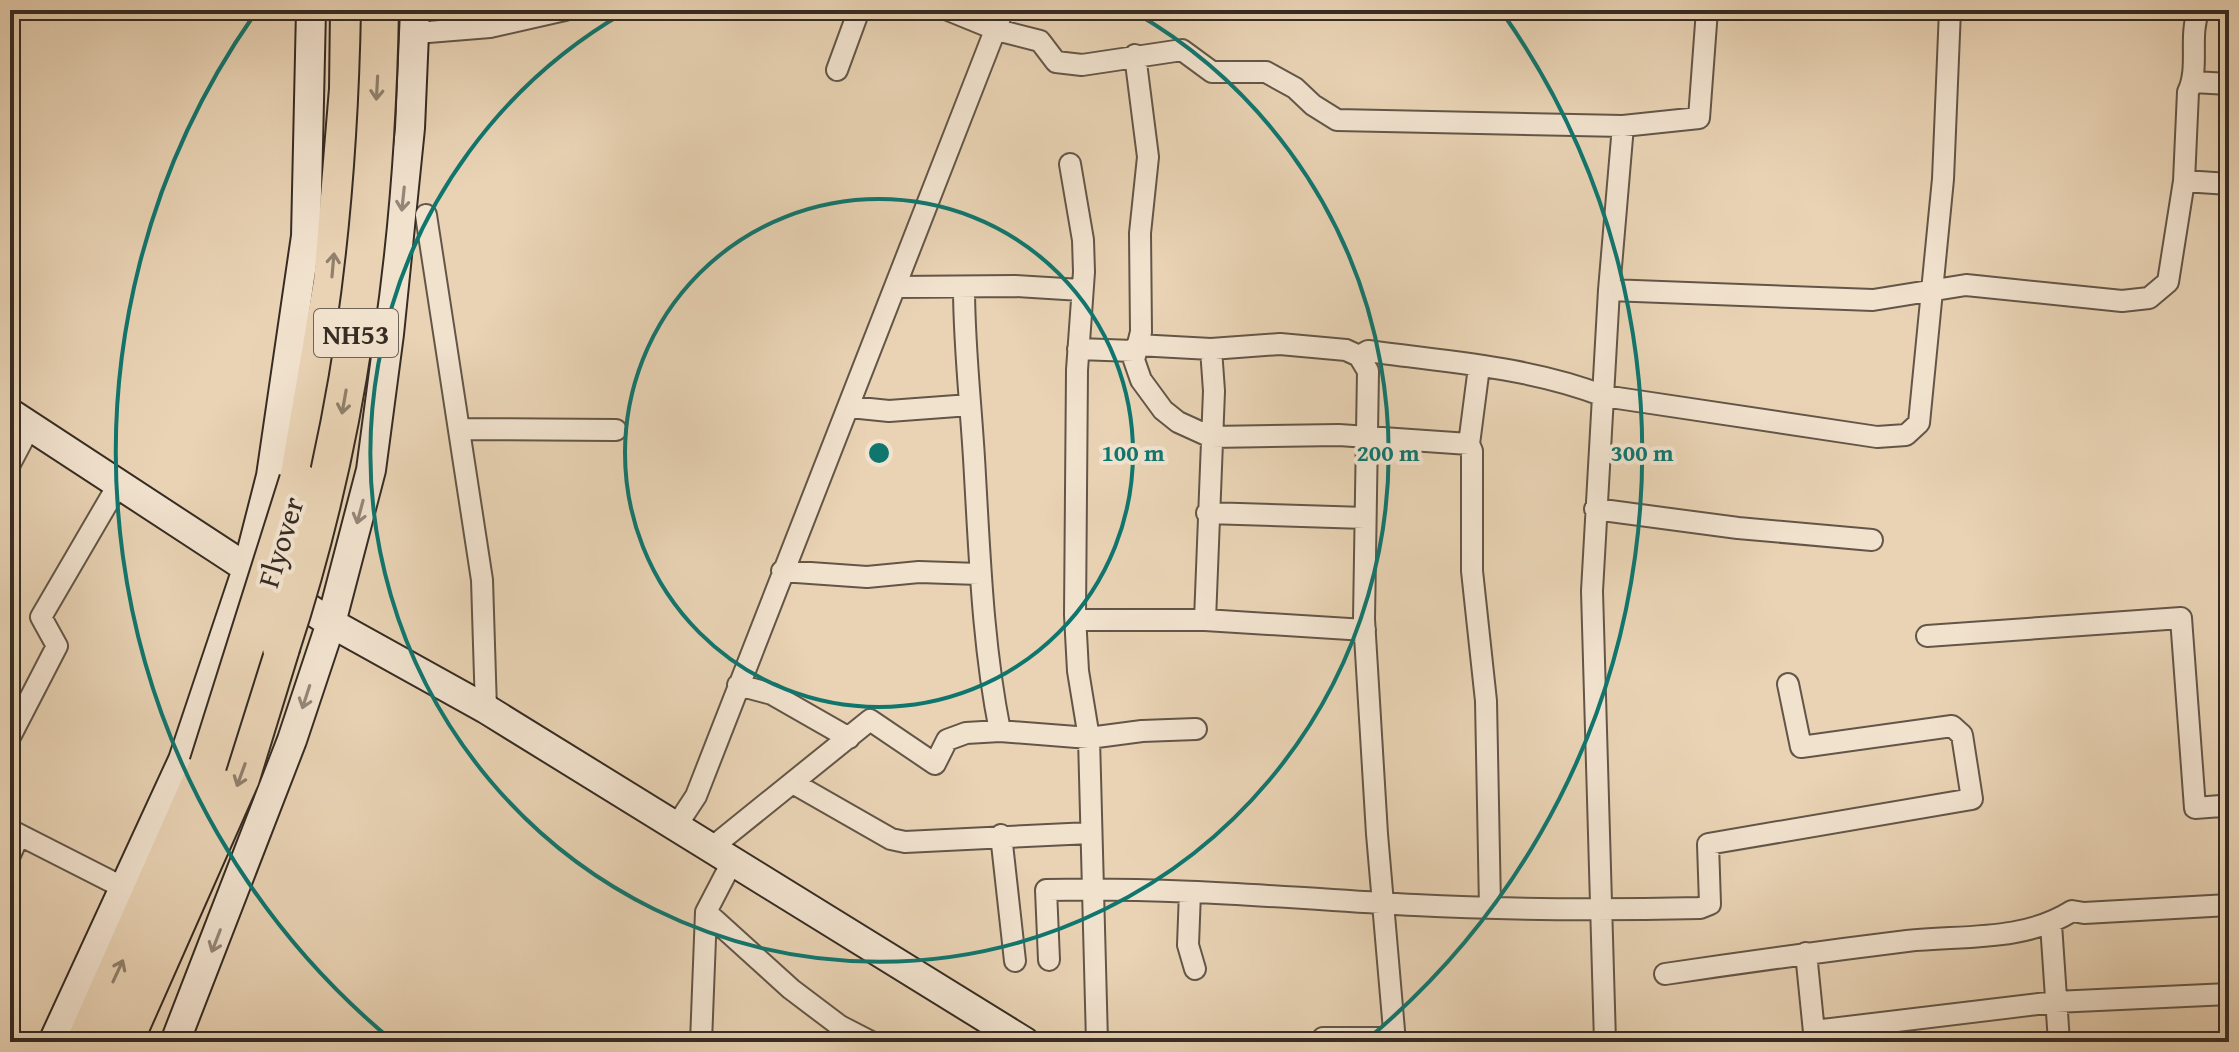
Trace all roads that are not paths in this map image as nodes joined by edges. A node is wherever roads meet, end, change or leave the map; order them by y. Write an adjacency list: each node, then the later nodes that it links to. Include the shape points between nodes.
1 (311, 10): 46 (street, via 306,236 271,476)
2 (349, 10): 89 (highway, Flyover / NH53, one-way to 2, bridge, via 208,765 298,480 332,282)
3 (380, 10): 90 (highway, Flyover / NH53, one-way to 90, bridge, via 361,305 326,496 241,778)
4 (565, 10): 11 (street, via 490,27)
5 (859, 10): 13 (street)
6 (948, 10): 10 (street)
7 (1707, 10): 16 (street, via 1699,118)
8 (1950, 10): 25 (street)
9 (2199, 10): 14 (street)
10 (1000, 20): 12 (street, via 1040,41 1056,62 1082,65); 21 (street)
11 (416, 22): 51 (street, one-way to 51, via 389,334 371,470)
12 (1135, 55): 16 (street, via 1182,50 1212,72 1266,72 1337,120); 26 (street, via 1148,157 1140,233 1141,332)
13 (837, 70)
14 (2193, 82): 15 (street); 18 (street, via 2188,92)
15 (2229, 84)
16 (1623, 126): 24 (street)
17 (1070, 164): 23 (street, via 1083,240)
18 (2184, 181): 19 (street); 25 (street, via 2168,282 2149,298 2122,301 1966,285)
19 (2229, 184)
20 (426, 215): 35 (street)
21 (895, 287): 22 (street); 33 (street)
22 (964, 288): 23 (street); 32 (street)
23 (1081, 290): 27 (street)
24 (1609, 290): 25 (street, via 1873,300); 31 (street)
25 (1934, 293): 31 (street, via 1919,423 1906,435 1877,437)
26 (1135, 348): 27 (street); 28 (street); 37 (street, via 1141,380 1163,410)
27 (1078, 349): 49 (street)
28 (1211, 349): 29 (street, via 1280,344); 37 (street)
29 (1359, 356): 30 (street, via 1368,351); 38 (street, via 1368,371)
30 (1479, 367): 31 (street, via 1565,381); 39 (street)
31 (1604, 396): 42 (street)
32 (970, 405): 33 (street, via 889,411); 48 (street)
33 (850, 407): 47 (street)
34 (20, 420): 40 (street); 41 (street)
35 (459, 429): 36 (street); 56 (street, via 482,580)
36 (616, 430)
37 (1211, 437): 38 (street); 43 (street)
38 (1364, 438): 39 (street); 44 (street)
39 (1469, 444): 75 (street, via 1472,571 1486,701)
40 (10, 464)
41 (118, 485): 46 (street); 59 (street, via 41,617 57,646)
42 (1595, 509): 45 (street); 76 (street, via 1592,591)
43 (1207, 513): 44 (street); 50 (street)
44 (1365, 518): 52 (street)
45 (1872, 540)
46 (248, 566): 51 (street); 70 (street, via 183,760)
47 (782, 571): 48 (street, via 867,577); 55 (street)
48 (979, 574): 58 (street, via 986,661)
49 (1076, 620): 50 (street); 61 (street)
50 (1205, 620): 52 (street)
51 (331, 623): 56 (street); 91 (street, one-way to 91, via 292,740)
52 (1365, 630): 73 (street)
53 (1927, 636): 63 (street, via 2181,618 2195,808 2221,806)
54 (1788, 684): 76 (street, via 1801,747 1952,726 1962,735 1972,799 1708,844 1710,904)
55 (738, 685): 60 (street, via 772,694); 64 (street, via 696,796)
56 (486, 709): 64 (street)
57 (1196, 729): 61 (street)
58 (1000, 731): 60 (street, via 947,740 935,764 870,720); 61 (street)
59 (10, 737)
60 (849, 738): 62 (street)
61 (1089, 738): 66 (street)
62 (793, 783): 67 (street, via 891,839); 69 (street, via 746,817)
63 (2229, 811)
64 (675, 828): 69 (street)
65 (14, 833): 68 (street); 70 (street)
66 (1090, 833): 67 (street); 71 (street)
67 (1001, 835): 81 (street)
68 (10, 855)
69 (721, 855): 77 (street); 94 (street)
70 (126, 889): 88 (street)
71 (1092, 892): 72 (street); 80 (street, via 1046,890); 95 (street)
72 (1190, 892): 73 (street); 82 (street, via 1188,945)
73 (1385, 902): 75 (street); 87 (street)
74 (2229, 905): 78 (street, via 2072,911)
75 (1490, 907): 76 (street)
76 (1602, 910): 97 (street)
77 (706, 912): 92 (street); 93 (street, via 791,989)
78 (2051, 924): 79 (street, via 1999,935); 85 (street)
79 (1806, 953): 83 (street); 86 (street)
80 (1049, 960)
81 (1015, 961)
82 (1195, 969)
83 (1665, 974)
84 (2229, 994): 85 (street)
85 (2055, 1002): 86 (street); 98 (street)
86 (1815, 1036)
87 (1395, 1040): 96 (street)
88 (53, 1042)
89 (85, 1042)
90 (124, 1042)
91 (175, 1042)
92 (701, 1042)
93 (871, 1042)
94 (1025, 1042)
95 (1097, 1042)
96 (1320, 1042)
97 (1605, 1042)
98 (2059, 1042)

